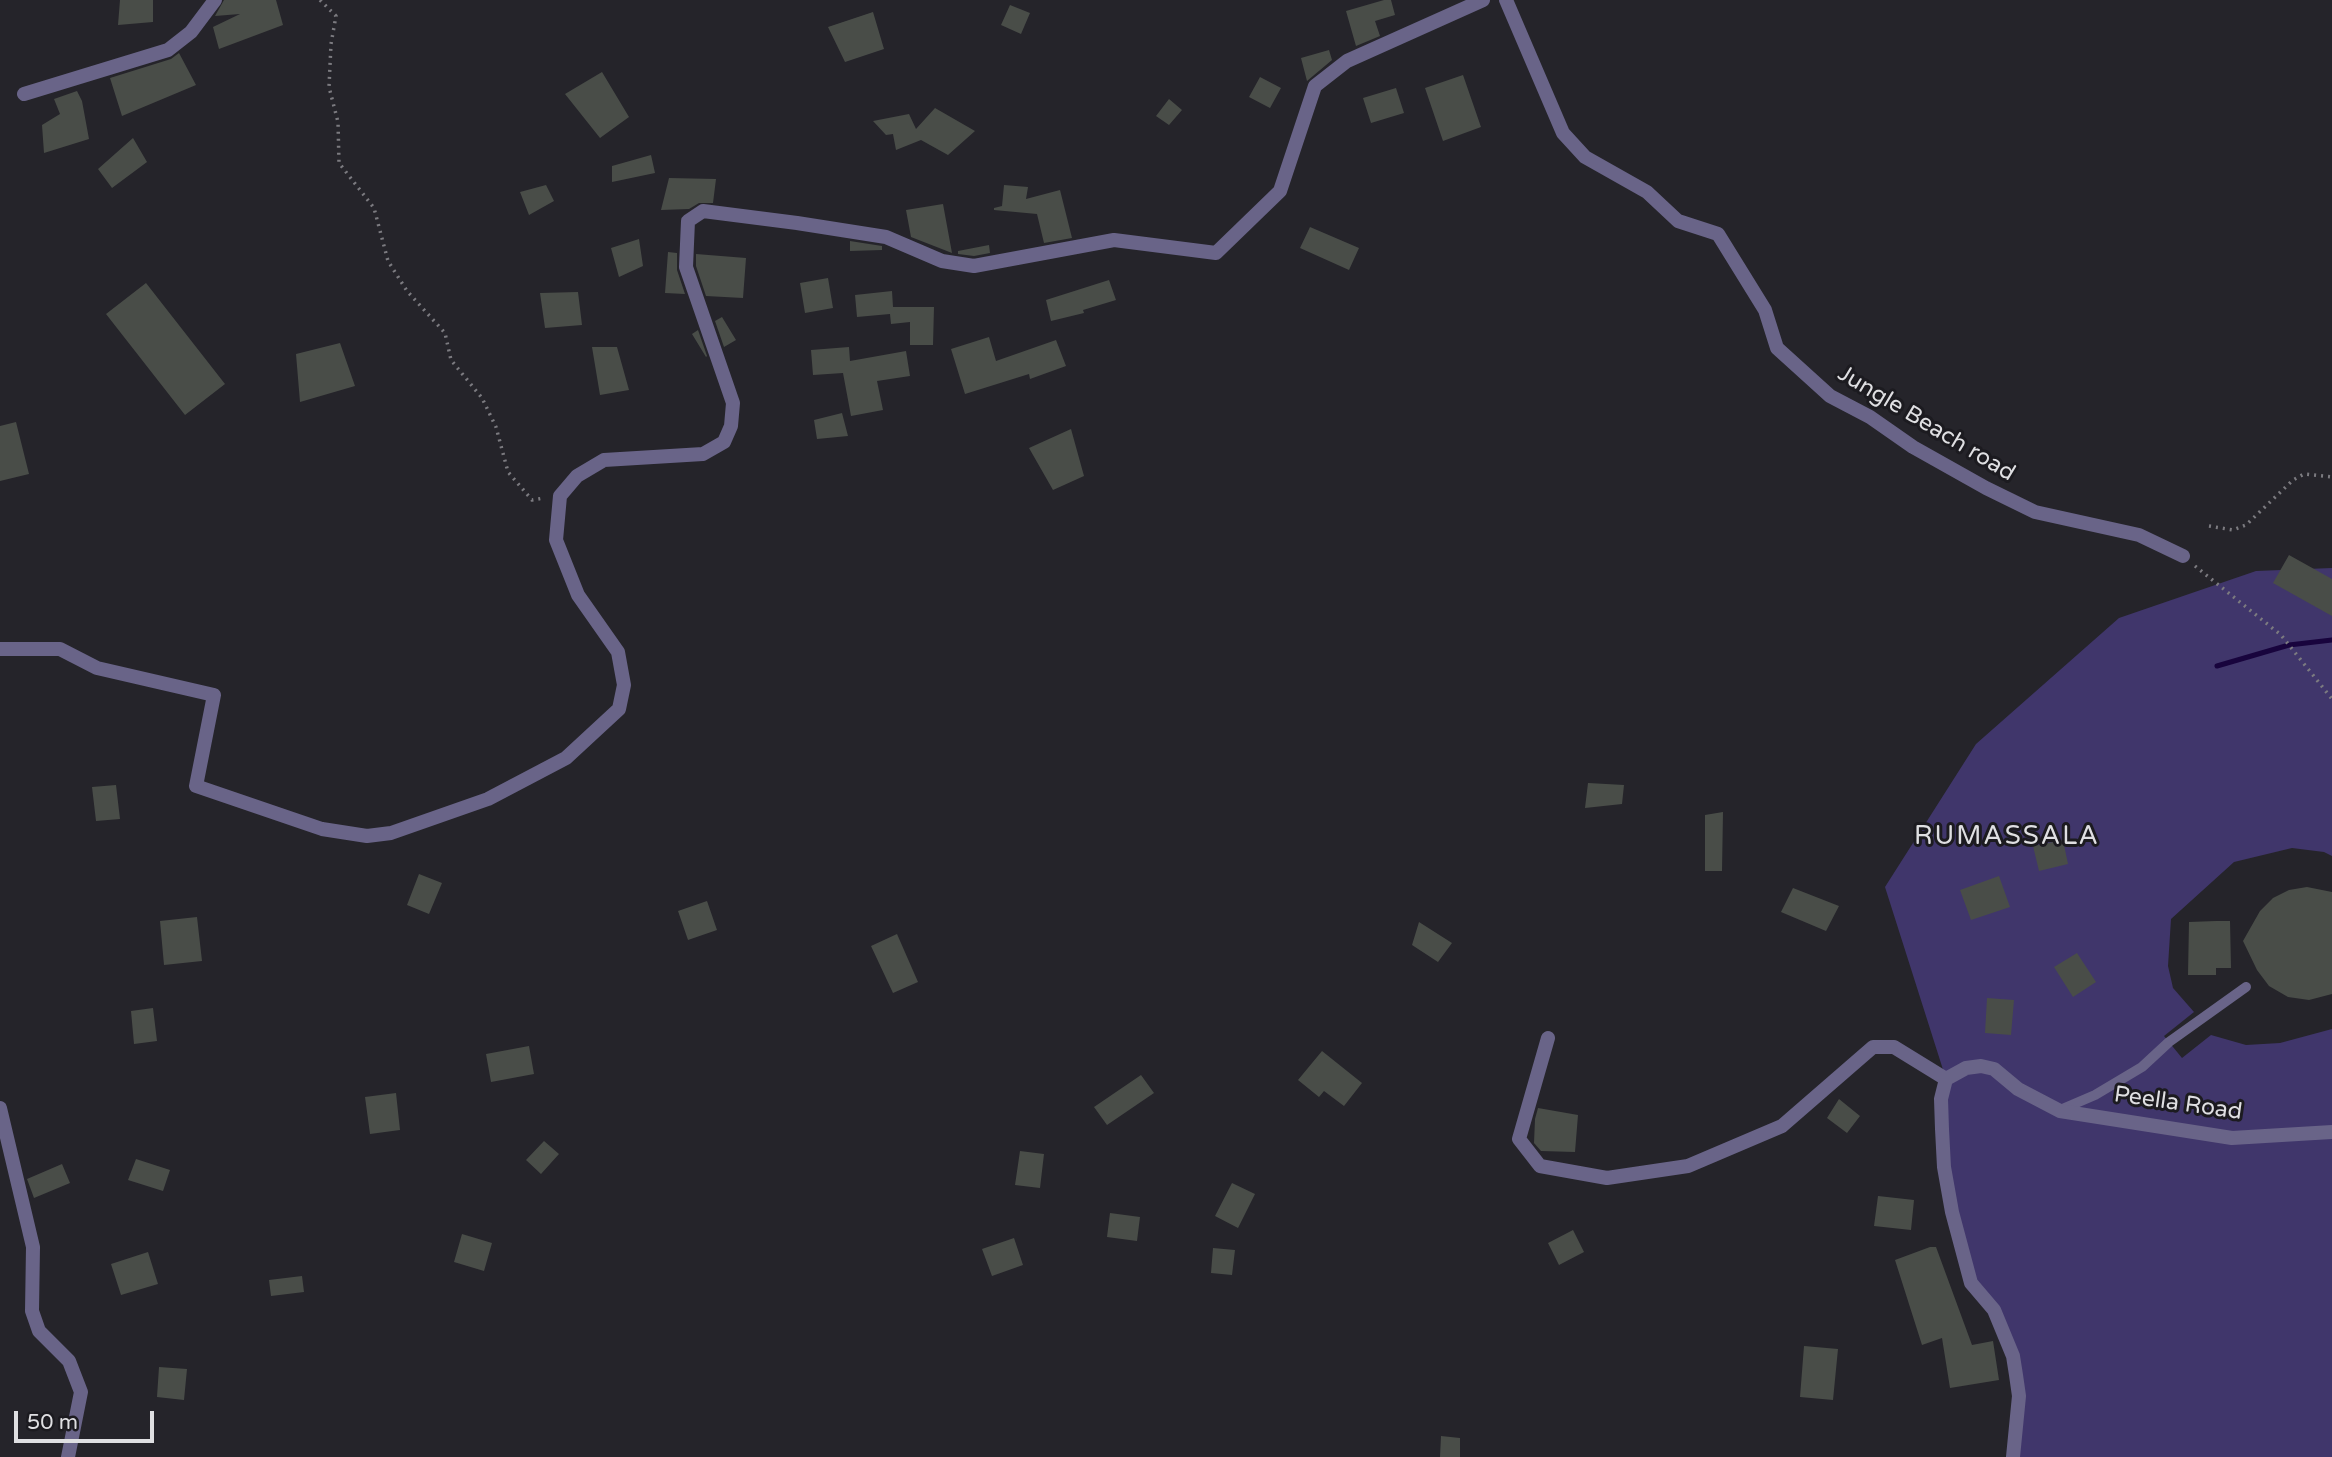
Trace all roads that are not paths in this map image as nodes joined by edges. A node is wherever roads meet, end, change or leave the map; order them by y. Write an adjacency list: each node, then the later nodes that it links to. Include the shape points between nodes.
1 (215, 0): 4 (street, via 191,32 168,50)
2 (1483, 0): 6 (street, via 1348,61 1315,86 1280,191 1216,253 1114,240 974,266 942,261 886,237 704,211 688,221 686,267 733,403 732,426 724,442 703,454 604,460 577,476 560,496 556,540 578,595 618,652 624,685 619,709 566,758 488,799 391,833 367,836 322,829 196,786 214,695 96,668 60,649)
3 (1506, 0): 5 (street, Jungle Beach road, via 1563,133 1586,157 1647,192 1678,221 1718,234 1765,310 1777,348 1829,396 2035,512 2139,534)
4 (23, 94)
5 (2183, 556)
6 (0, 649)
7 (2246, 987): 11 (lane, via 2142,1067)
8 (1548, 1038): 9 (street, via 1519,1139 1540,1166 1607,1178 1688,1166 1782,1126 1873,1047 1894,1047)
9 (1946, 1079): 11 (street, Peella Road, via 1966,1068 1994,1069 2018,1089); 14 (street, via 1942,1129 1952,1212 1971,1283 1994,1310 2013,1356 2019,1396)
10 (0, 1108): 13 (street, via 33,1247 32,1311 39,1331 69,1361 81,1392)
11 (2060, 1111): 12 (street, Peella Road, via 2232,1139)
12 (2332, 1132)
13 (68, 1457)
14 (2013, 1457)

